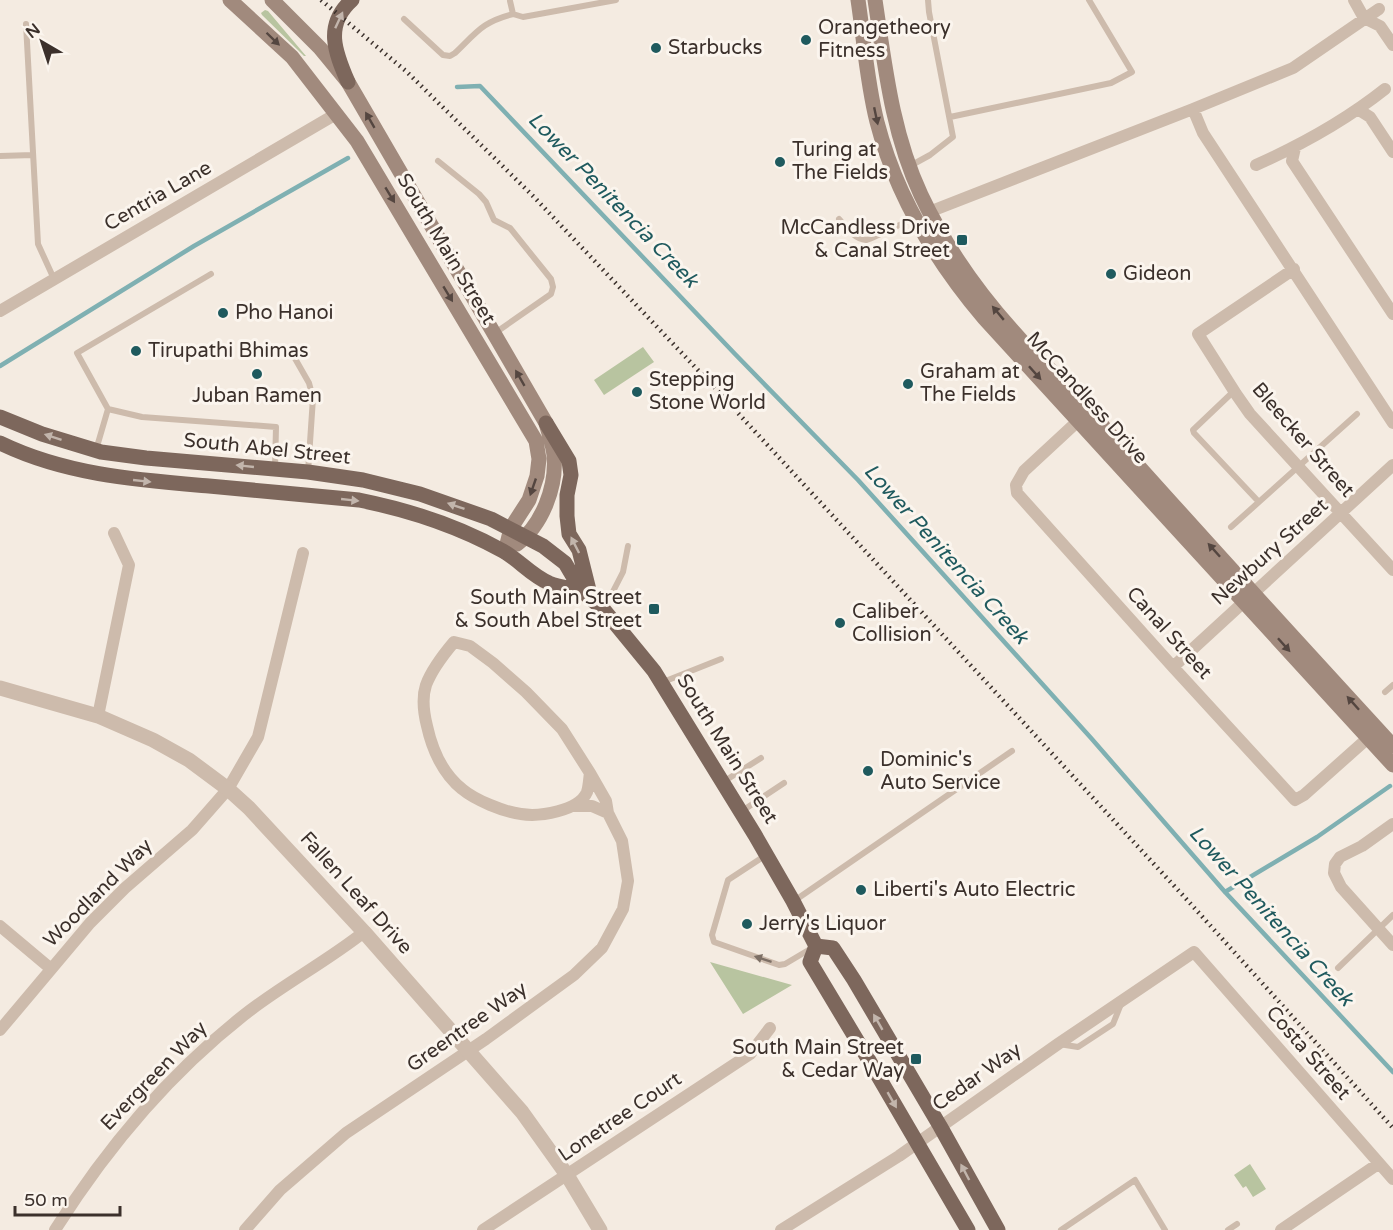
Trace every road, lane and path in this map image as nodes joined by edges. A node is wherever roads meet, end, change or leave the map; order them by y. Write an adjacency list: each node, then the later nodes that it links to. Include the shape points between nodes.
1 (230, 0): 22 (main road, South Main Street, one-way to 22, via 292,57)
2 (272, 0): 18 (main road, South Main Street)
3 (352, 0): 18 (main road, one-way to 3, via 335,53 334,31)
4 (510, 0): 12 (lane)
5 (616, 0): 12 (lane, via 523,17)
6 (858, 0): 32 (main road, McCandless Drive, one-way to 32, via 877,122)
7 (875, 0): 30 (main road, McCandless Drive, via 891,106)
8 (928, 0): 23 (lane)
9 (1089, 0): 23 (lane, via 1132,72 1111,83)
10 (1354, 0): 13 (street)
11 (1376, 5): 13 (street); 16 (street)
12 (513, 14): 14 (lane, via 493,19 450,56)
13 (1364, 18): 16 (street); 20 (street, via 1293,68)
14 (404, 19)
15 (26, 24): 26 (lane)
16 (1380, 26): 17 (street)
17 (1393, 45)
18 (348, 82): 34 (main road, South Main Street, one-way to 18)
19 (1385, 89): 21 (street)
20 (1193, 109): 31 (street); 36 (street, via 1203,133)
21 (1359, 110): 24 (street); 25 (street, via 1370,117)
22 (336, 114): 35 (main road, South Main Street, one-way to 35, via 357,141); 38 (street, Centria Lane)
23 (950, 117): 30 (lane, via 953,137)
24 (1295, 148): 29 (street); 40 (street, via 1292,161)
25 (1393, 152)
26 (33, 155): 27 (lane); 38 (lane, via 38,244)
27 (0, 156)
28 (438, 161): 41 (lane, via 479,194 494,220 510,228 551,279 551,294)
29 (1256, 165)
30 (909, 166): 31 (main road, McCandless Drive)
31 (929, 212): 32 (lane); 69 (main road, McCandless Drive, one-way to 31, via 1086,406 995,310 956,258)
32 (914, 218): 33 (lane, via 864,240); 47 (main road, McCandless Drive, one-way to 47, via 964,294)
33 (839, 219)
34 (442, 242): 35 (main road); 41 (main road, South Main Street)
35 (424, 254): 61 (main road, South Main Street, one-way to 61, via 536,441 537,476 529,500)
36 (1294, 269): 43 (street, Bleecker Street, via 1198,334); 49 (street)
37 (211, 274): 44 (lane, via 77,353)
38 (55, 279): 39 (street, Centria Lane)
39 (0, 311)
40 (1393, 314)
41 (494, 333): 48 (main road, South Main Street, one-way to 41)
42 (293, 355): 55 (lane, via 313,398)
43 (1234, 392): 53 (street, Bleecker Street); 58 (lane, via 1193,430)
44 (108, 409): 51 (lane); 54 (lane, via 142,417 276,428)
45 (1357, 414): 53 (lane)
46 (0, 417): 51 (main road, South Abel Street, one-way to 46)
47 (1078, 422): 69 (main road, McCandless Drive); 72 (street, Canal Street, via 1024,471 1016,485 1017,493)
48 (546, 423): 63 (main road, South Main Street, via 554,455 554,475 545,508); 70 (main road, one-way to 48, via 579,550 569,534 569,460)
49 (1393, 423)
50 (0, 443): 56 (main road)
51 (95, 450): 54 (main road, South Abel Street, one-way to 51); 56 (main road)
52 (1393, 465): 59 (street, Newbury Street)
53 (1297, 466): 58 (lane); 59 (street, Bleecker Street)
54 (275, 469): 55 (main road, South Abel Street); 57 (main road)
55 (308, 472): 61 (main road, South Abel Street, one-way to 55, via 420,494)
56 (91, 474): 57 (main road, one-way to 57)
57 (274, 492): 65 (main road, one-way to 65, via 393,507)
58 (1258, 501): 60 (lane)
59 (1341, 513): 67 (street, Bleecker Street); 69 (street, Newbury Street)
60 (1231, 527)
61 (511, 528): 63 (main road, South Abel Street); 65 (main road, South Main Street)
62 (114, 533): 77 (street, via 129,565)
63 (526, 537): 65 (main road, South Main Street); 68 (main road, South Main Street, via 566,563)
64 (628, 546): 70 (lane, via 623,572)
65 (505, 552): 68 (main road, via 548,583)
66 (303, 553): 86 (street, Woodland Way, via 258,737)
67 (1393, 570)
68 (580, 590): 70 (main road, South Main Street)
69 (1249, 598): 72 (street, Newbury Street); 78 (main road, McCandless Drive, one-way to 78); 79 (main road, McCandless Drive, one-way to 69)
70 (598, 605): 73 (main road, South Main Street, via 628,636)
71 (721, 659): 73 (lane)
72 (1173, 668): 78 (street, Canal Street, via 1295,800)
73 (662, 683): 84 (main road, South Main Street)
74 (1393, 685): 76 (lane)
75 (0, 688): 77 (street, Fallen Leaf Drive)
76 (1385, 692)
77 (98, 716): 86 (street, Fallen Leaf Drive, via 189,760)
78 (1368, 738): 82 (main road, McCandless Drive)
79 (1393, 746)
80 (1011, 751): 92 (lane)
81 (761, 758): 84 (lane)
82 (1393, 765)
83 (590, 773): 87 (street, via 587,793); 87 (street, Greentree Way, via 562,729 526,692 470,646 454,642 426,686 424,715 442,768 462,789 485,803 521,814 560,812); 89 (street, Greentree Way, via 606,801)
84 (723, 782): 88 (main road, South Main Street)
85 (784, 783): 88 (lane)
86 (228, 789): 96 (street, Fallen Leaf Drive); 100 (street, Woodland Way, via 192,830 125,888)
87 (573, 806): 89 (street, via 591,806)
88 (741, 812): 91 (main road, South Main Street)
89 (608, 813): 104 (street, Greentree Way, via 622,841 628,881 624,909 602,948 573,975)
90 (1393, 824): 95 (street, via 1335,864 1334,873 1341,887)
91 (767, 854): 92 (main road, South Main Street); 98 (lane, one-way to 91, via 779,964 714,942 712,935 728,880)
92 (793, 901): 98 (main road, South Main Street)
93 (1393, 915): 95 (lane)
94 (0, 926): 100 (street)
95 (1378, 929): 97 (street); 101 (lane)
96 (364, 932): 104 (street, Fallen Leaf Drive); 112 (street, Evergreen Way, via 213,1040 108,1152)
97 (1393, 945)
98 (816, 946): 105 (main road, one-way to 98, via 833,948); 106 (main road, South Main Street, one-way to 106, via 810,962)
99 (1194, 952): 105 (street, Cedar Way); 107 (street, Costa Street)
100 (50, 968): 103 (street, Woodland Way)
101 (1338, 968)
102 (770, 1028): 108 (street, Lonetree Court, via 750,1054)
103 (0, 1030)
104 (470, 1050): 108 (street, Fallen Leaf Drive, via 522,1112); 113 (street, Greentree Way, via 346,1133 280,1191)
105 (940, 1126): 106 (street, Cedar Way); 117 (main road, one-way to 105)
106 (918, 1143): 111 (street, Cedar Way); 116 (main road, South Main Street)
107 (1378, 1164): 109 (street, Costa Street); 121 (street)
108 (567, 1176): 114 (street, Lonetree Court); 115 (street, Fallen Leaf Drive)
109 (1393, 1179)
110 (1237, 1224): 120 (lane)
111 (789, 1228)
112 (55, 1230)
113 (245, 1230)
114 (483, 1230)
115 (600, 1230)
116 (968, 1230)
117 (998, 1230)
118 (1061, 1230): 119 (lane, via 1135,1180)
119 (1165, 1230)
120 (1228, 1230)
121 (1281, 1230)

